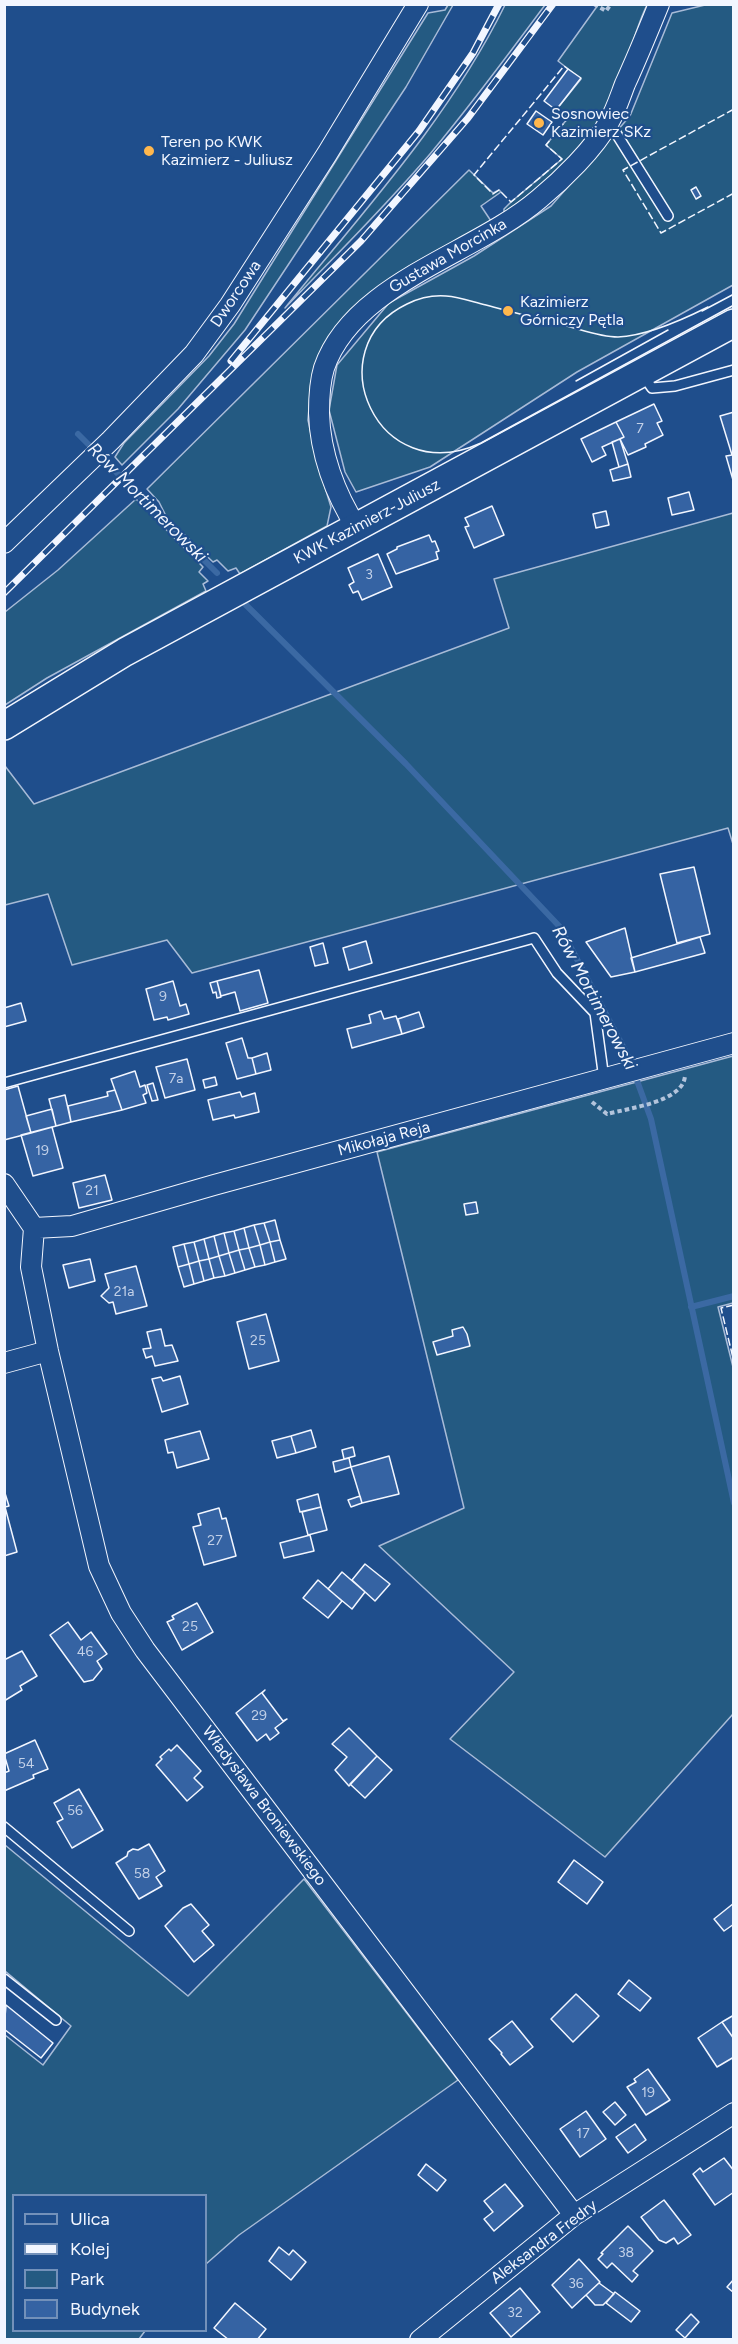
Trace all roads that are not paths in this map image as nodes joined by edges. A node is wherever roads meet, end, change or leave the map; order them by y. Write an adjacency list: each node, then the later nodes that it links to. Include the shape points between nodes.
1 (418, 4): 9 (street, Dworcowa, via 327,154 194,354)
2 (659, 4): 3 (street, Gustawa Morcinka)
3 (609, 122): 4 (lane); 8 (street, Gustawa Morcinka, via 586,152 539,199 496,231 387,292 357,317 336,343 324,369 319,402 320,438 339,496)
4 (668, 216)
5 (734, 323): 7 (street, KWK Kazimierz-Juliusz)
6 (734, 370): 7 (lane, via 652,388)
7 (642, 373): 8 (street, KWK Kazimierz-Juliusz)
8 (357, 528): 10 (street, KWK Kazimierz-Juliusz, via 124,652)
9 (4, 543)
10 (4, 726)
11 (734, 1043): 12 (street, Mikołaja Reja)
12 (607, 1078): 13 (lane, via 595,1013 557,973 534,938); 15 (street, Mikołaja Reja, via 72,1226)
13 (4, 1083)
14 (4, 1184): 15 (street)
15 (34, 1228): 16 (street, Władysława Broniewskiego, via 31,1267)
16 (48, 1351): 17 (street); 23 (street, Władysława Broniewskiego, via 99,1566 121,1613)
17 (4, 1363)
18 (4, 1827): 19 (lane)
19 (129, 1931)
20 (4, 1979): 21 (lane)
21 (56, 2020)
22 (734, 2113): 23 (street, Aleksandra Fredry)
23 (574, 2215): 24 (street, Aleksandra Fredry)
24 (420, 2340)

